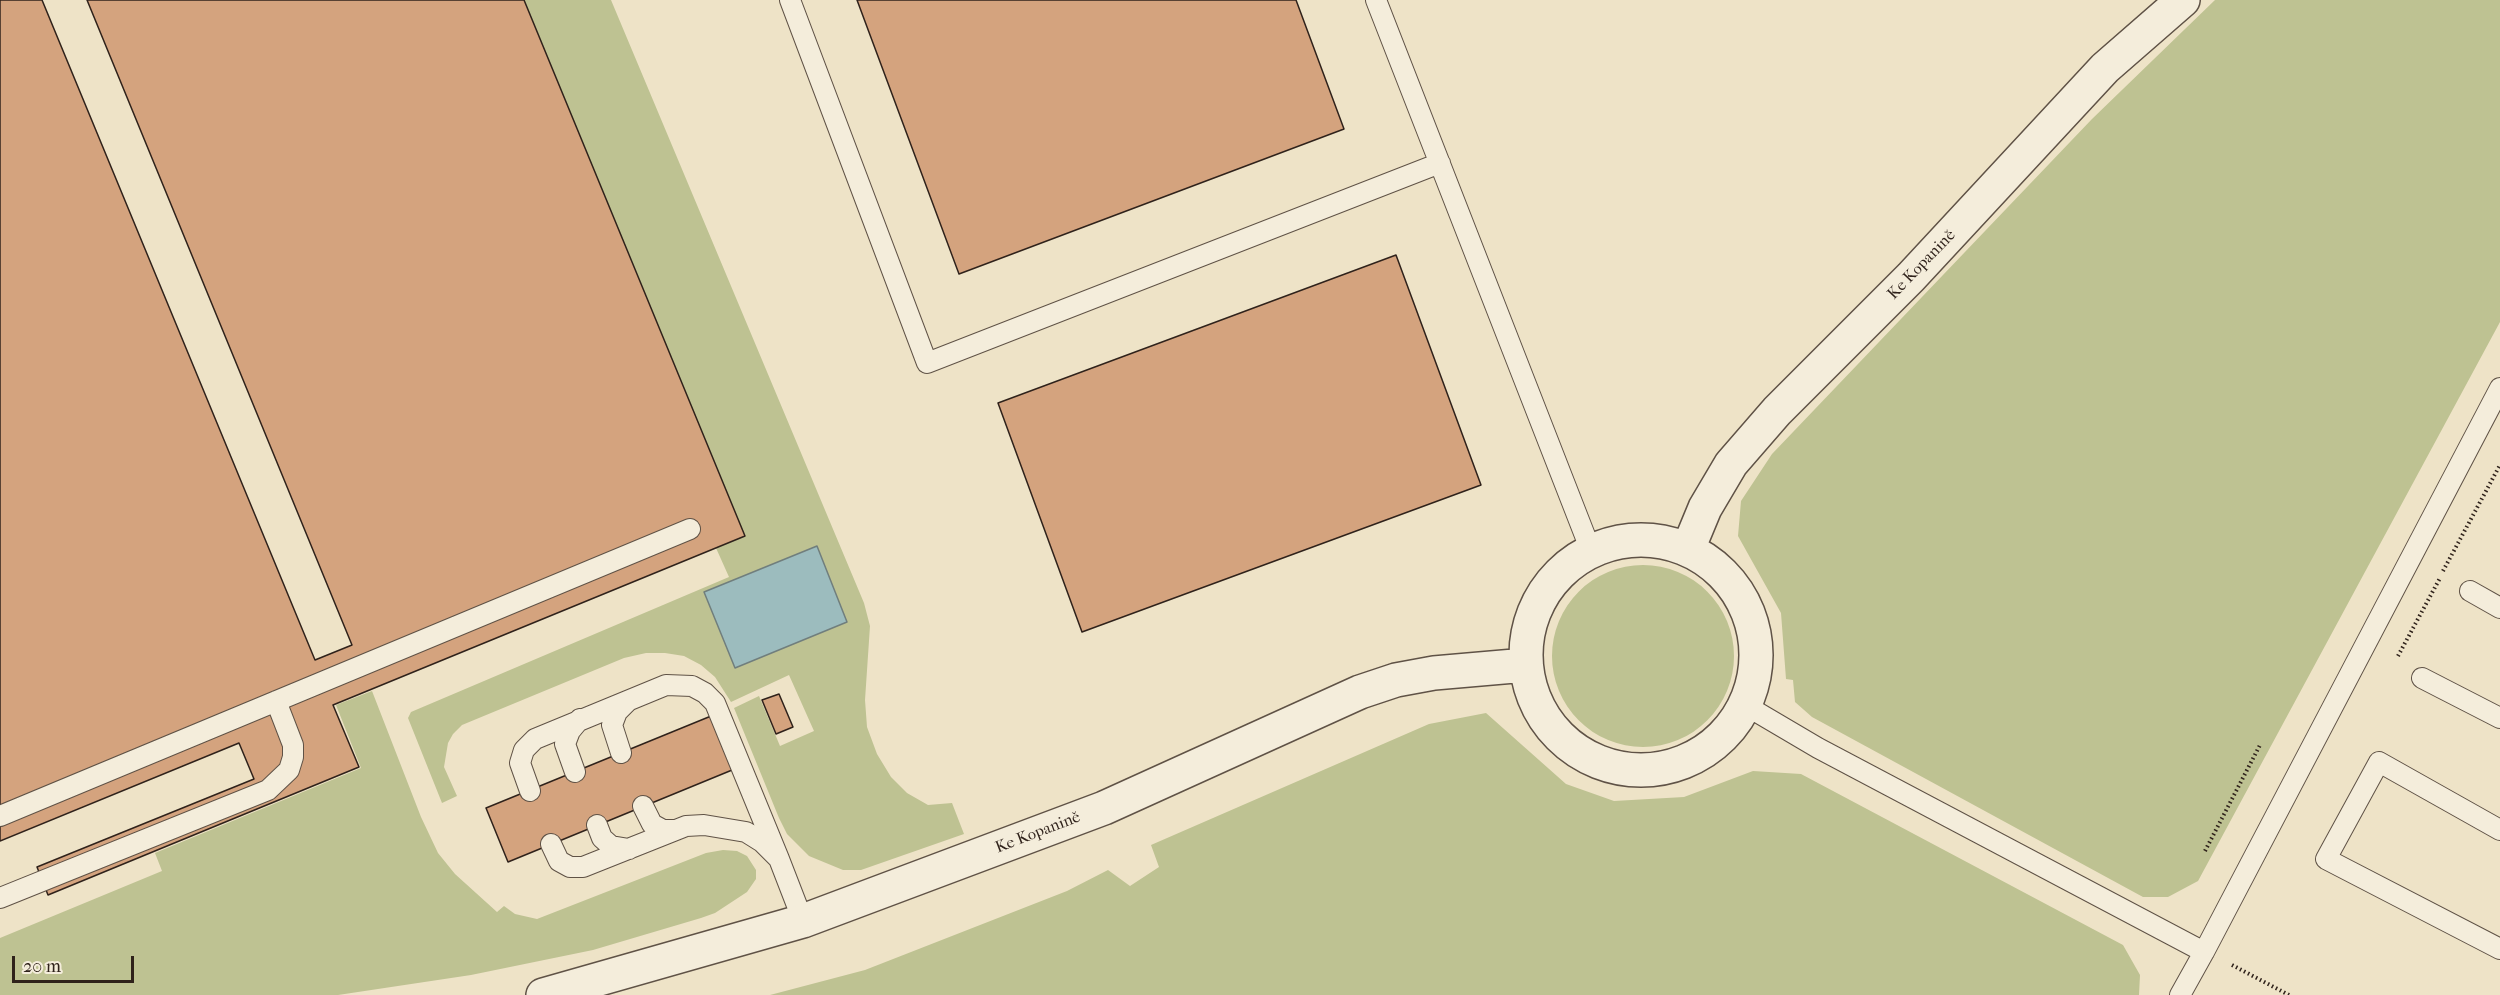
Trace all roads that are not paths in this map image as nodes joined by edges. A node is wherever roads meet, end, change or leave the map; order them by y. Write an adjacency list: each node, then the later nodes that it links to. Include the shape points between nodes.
1 (790, 0): 4 (lane, via 927,363)
2 (1376, 0): 4 (lane)
3 (2183, 0): 7 (street, Ke Kopanině, via 2105,68 1911,277 1777,411 1731,464 1705,508)
4 (1440, 163): 8 (lane)
5 (2500, 388): 32 (lane)
6 (690, 529): 13 (lane)
7 (1688, 549): 8 (street, via 1649,540 1617,542); 15 (street, via 1725,575 1749,614 1756,659)
8 (1591, 550): 11 (street, via 1564,569 1546,590 1530,623)
9 (2470, 591): 10 (lane)
10 (2500, 608)
11 (1526, 665): 15 (street, via 1549,724 1580,752 1619,768 1661,768 1702,753 1719,740); 30 (street, Ke Kopanině, via 1434,673 1360,692 1104,808)
12 (2422, 678): 16 (lane)
13 (276, 701): 22 (lane); 29 (lane, via 293,745 289,770 268,790)
14 (628, 701): 17 (lane); 18 (lane, via 617,712 612,725); 28 (lane, via 678,684 692,686 715,703)
15 (1744, 705): 32 (lane)
16 (2500, 718)
17 (580, 720): 19 (lane, via 565,744); 20 (lane, via 535,739 524,750 520,763)
18 (621, 753)
19 (575, 772)
20 (530, 791)
21 (643, 806): 24 (lane, via 657,827)
22 (0, 816)
23 (597, 825): 27 (lane, via 605,842 616,849)
24 (676, 830): 27 (lane); 28 (lane, via 704,825 746,832)
25 (2500, 830): 31 (lane, via 2379,762 2326,859)
26 (551, 844): 27 (lane, via 560,861 570,867 583,867)
27 (629, 849)
28 (779, 859): 30 (lane)
29 (0, 898)
30 (803, 921): 33 (street, Ke Kopanině)
31 (2500, 948)
32 (2204, 952): 34 (lane)
33 (543, 995)
34 (2181, 995)

